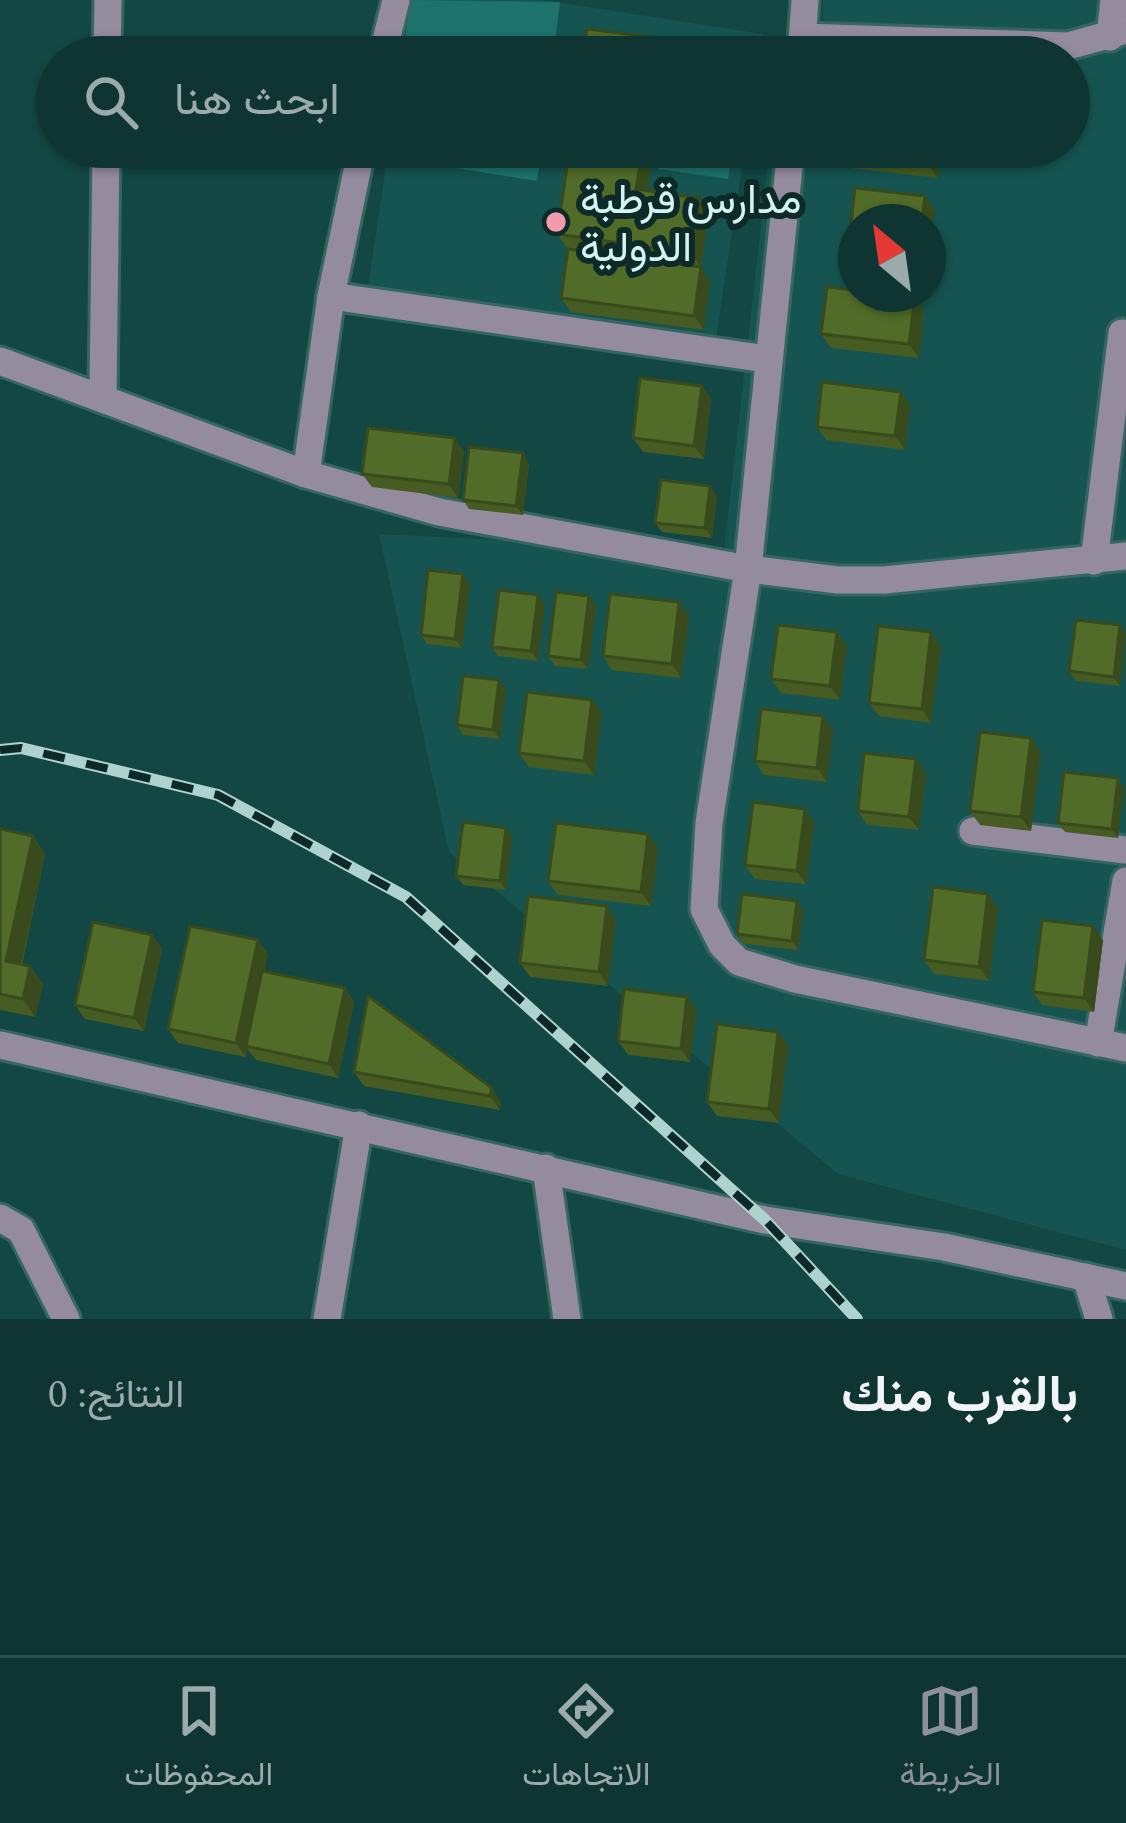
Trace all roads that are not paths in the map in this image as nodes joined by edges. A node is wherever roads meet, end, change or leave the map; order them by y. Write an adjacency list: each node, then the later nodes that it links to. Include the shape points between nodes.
1 (108, 0): 6 (street)
2 (396, 0): 7 (street)
3 (805, 0): 8 (street)
4 (1114, 0): 5 (street)
5 (1118, 33)
6 (107, 36)
7 (387, 36)
8 (803, 36)
9 (106, 168): 16 (street)
10 (358, 168): 12 (street)
11 (788, 168): 14 (street)
12 (331, 296): 14 (street); 17 (street)
13 (1122, 333): 19 (street)
14 (766, 359): 20 (street)
15 (0, 361): 16 (street)
16 (103, 397): 17 (street)
17 (306, 474): 20 (street, via 439,512)
18 (1126, 556): 19 (street)
19 (1094, 561): 20 (street, via 884,580)
20 (748, 569): 25 (street, via 707,844 704,908 722,945 739,962 795,979)
21 (973, 831): 22 (street)
22 (1126, 850)
23 (1126, 881): 25 (street)
24 (0, 1046): 26 (street)
25 (1112, 1046)
26 (359, 1125): 27 (street); 32 (street)
27 (546, 1168): 29 (street, via 765,1220); 33 (street)
28 (0, 1218): 31 (street, via 21,1230)
29 (1086, 1277): 30 (street); 34 (street)
30 (1126, 1286)
31 (66, 1319)
32 (327, 1319)
33 (567, 1319)
34 (1099, 1319)

